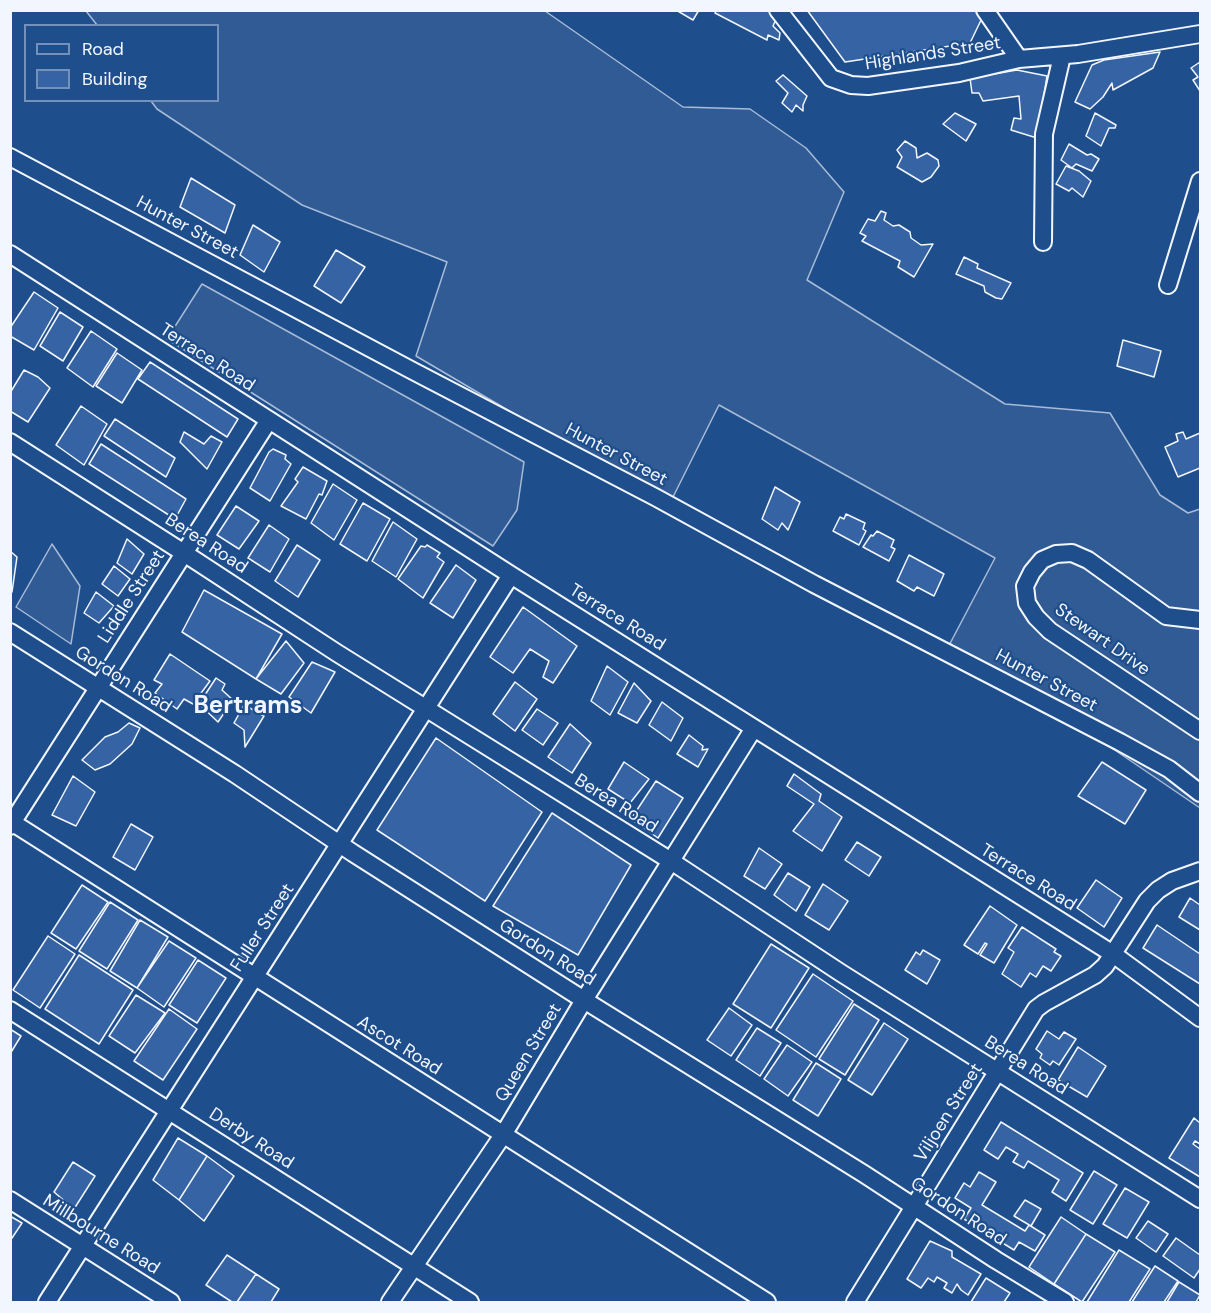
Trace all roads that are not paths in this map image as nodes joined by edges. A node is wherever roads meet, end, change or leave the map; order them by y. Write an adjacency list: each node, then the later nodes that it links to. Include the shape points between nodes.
1 (778, 10): 5 (street, Highlands Street, via 831,78 851,85 897,83)
2 (985, 10): 5 (street)
3 (1200, 34): 4 (street, Highlands Street)
4 (1062, 56): 5 (street, Highlands Street); 8 (street, via 1044,134)
5 (1019, 59)
6 (10, 157): 21 (street, Hunter Street, via 814,584 1100,731 1169,769)
7 (1200, 181): 10 (street)
8 (1043, 242)
9 (10, 254): 11 (street, Terrace Road)
10 (1168, 285)
11 (269, 420): 13 (street, Liddle Street); 14 (street, Terrace Road)
12 (10, 442): 13 (street, Berea Road)
13 (184, 552): 17 (street, Liddle Street); 18 (street, Berea Road)
14 (512, 575): 18 (street, Fuller Street); 19 (street, Terrace Road)
15 (1200, 620): 20 (street, Stewart Drive, via 1166,616 1088,560 1072,553 1042,560 1025,586 1027,603 1050,631)
16 (10, 632): 17 (street, Gordon Road)
17 (97, 688): 22 (street, Liddle Street); 23 (street, Gordon Road)
18 (428, 708): 23 (street, Fuller Street); 24 (street, Berea Road)
19 (754, 728): 24 (street, Queen Street); 26 (street, Terrace Road)
20 (1200, 731)
21 (1200, 793)
22 (11, 823): 27 (street, Ascot Road)
23 (341, 844): 27 (street, Fuller Street); 28 (street, Gordon Road)
24 (671, 861): 28 (street, Queen Street); 31 (street, Berea Road)
25 (1200, 871): 26 (street, Viljoen Street, via 1158,890)
26 (1113, 954): 30 (street, Terrace Road); 31 (street, Viljoen Street, via 1095,975 1036,1010)
27 (254, 977): 32 (street, Fuller Street); 33 (street, Ascot Road)
28 (584, 1000): 33 (street, Queen Street); 36 (street, Gordon Road)
29 (10, 1010): 32 (street, Derby Road)
30 (1200, 1018)
31 (998, 1071): 34 (street, Berea Road); 36 (street, Viljoen Street)
32 (170, 1110): 37 (street, Fuller Street); 38 (street, Derby Road)
33 (503, 1135): 38 (street, Queen Street); 43 (street, Ascot Road)
34 (1200, 1199)
35 (10, 1200): 37 (street, Millbourne Road)
36 (914, 1206): 44 (street, Viljoen Street); 45 (street, Gordon Road)
37 (82, 1247): 39 (street, Fuller Street); 40 (street, Millbourne Road)
38 (413, 1266): 41 (street, Queen Street); 42 (street, Derby Road)
39 (47, 1302)
40 (171, 1302)
41 (390, 1302)
42 (471, 1302)
43 (767, 1302)
44 (855, 1302)
45 (1065, 1302)

